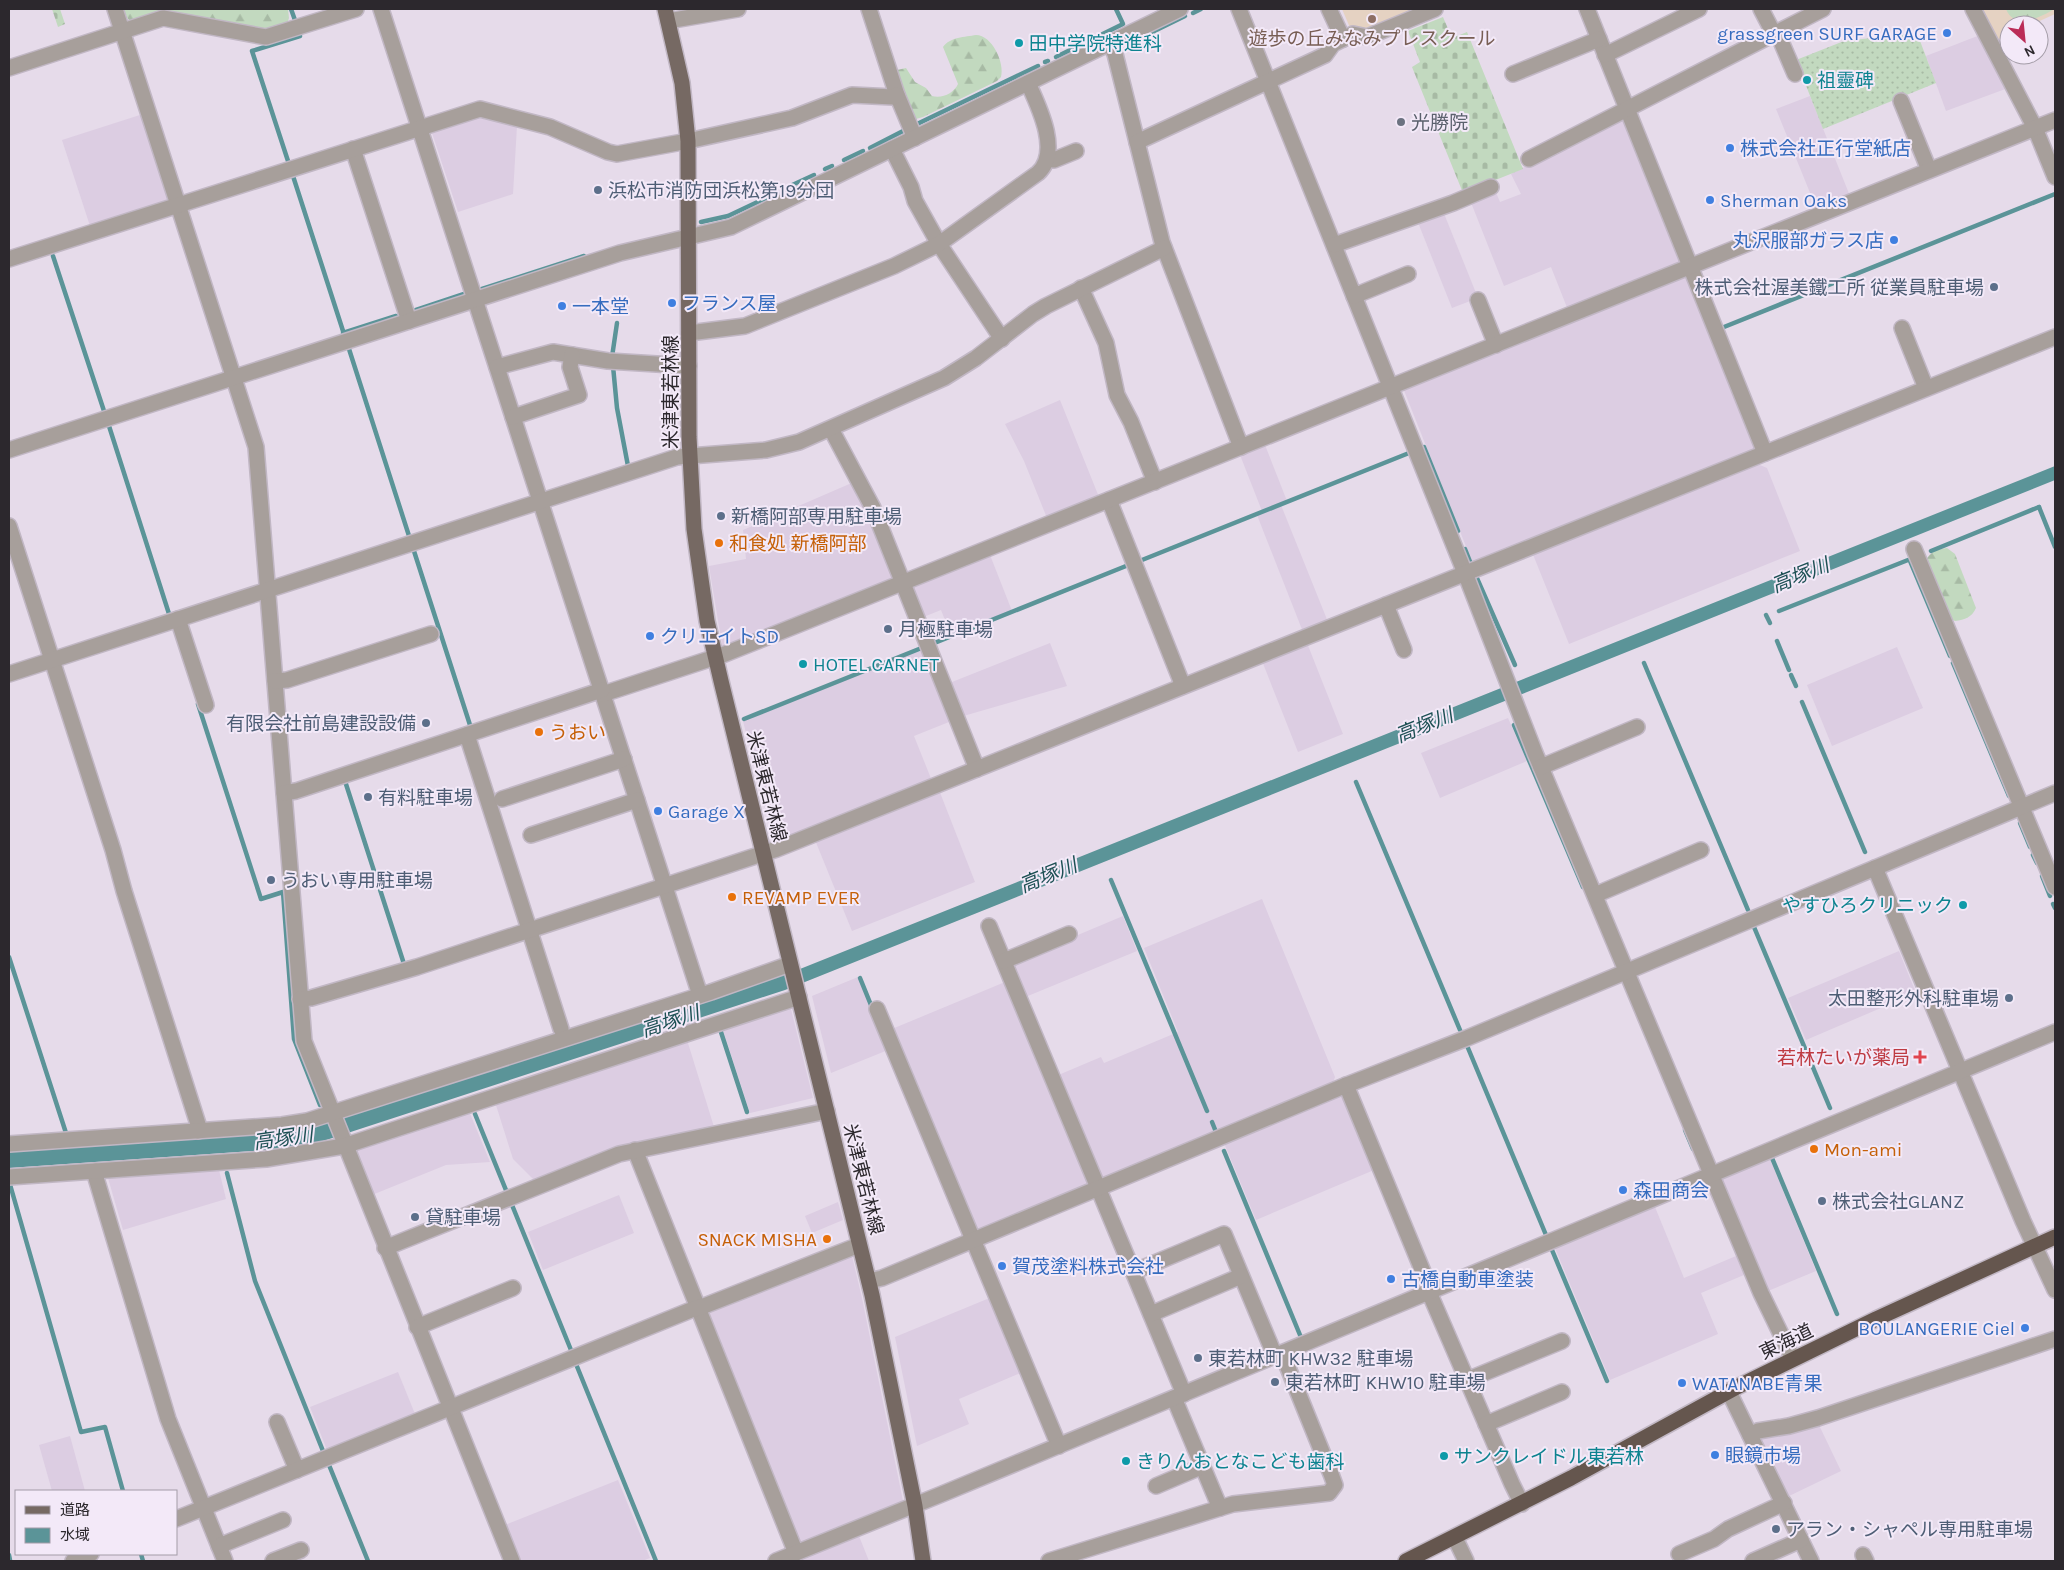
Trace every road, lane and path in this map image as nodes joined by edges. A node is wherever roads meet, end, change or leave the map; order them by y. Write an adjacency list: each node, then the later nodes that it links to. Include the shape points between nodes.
1 (115, 9): 17 (street)
2 (356, 9): 17 (street, via 266,37 163,18)
3 (381, 9): 32 (street)
4 (738, 9): 16 (street)
5 (869, 9): 28 (street)
6 (1180, 9): 21 (street)
7 (1239, 9): 26 (street)
8 (1329, 9): 19 (street)
9 (1435, 9): 19 (street, via 1367,37 1353,34)
10 (1587, 9): 20 (street)
11 (1699, 9): 15 (street)
12 (1761, 9): 18 (street)
13 (1824, 9): 18 (street)
14 (1973, 9): 33 (street)
15 (1679, 13): 22 (street)
16 (667, 15): 35 (main road, 米津東若林線, via 682,83)
17 (122, 32): 23 (street); 45 (street)
18 (1775, 33): 25 (street); 30 (street)
19 (1343, 39): 26 (street, via 1333,44 1326,55)
20 (1599, 39): 22 (street); 24 (street)
21 (1110, 43): 27 (street); 36 (street)
22 (1605, 55): 30 (street)
23 (9, 68)
24 (1513, 74)
25 (1795, 74)
26 (1268, 82): 36 (street); 48 (street)
27 (1028, 83): 34 (street); 40 (street, via 1048,138)
28 (897, 95): 34 (street); 35 (street, via 852,95 792,118)
29 (1901, 101): 42 (street)
30 (1627, 109): 41 (street); 51 (street)
31 (2055, 120): 33 (street)
32 (420, 128): 35 (street, via 480,108 550,127 612,153); 37 (street); 55 (street)
33 (2035, 128): 42 (street); 43 (street)
34 (915, 138): 38 (street)
35 (688, 141): 46 (main road, 米津東若林線)
36 (1137, 142): 49 (street)
37 (353, 149): 45 (street); 57 (street)
38 (892, 149): 46 (street, via 743,222); 47 (street, via 915,202)
39 (1076, 151): 40 (street, via 1054,160)
40 (1048, 159): 47 (street, via 1038,173)
41 (1529, 159)
42 (1929, 170): 51 (street)
43 (2055, 178)
44 (1491, 187): 48 (street)
45 (178, 205): 50 (street); 66 (street)
46 (689, 237): 55 (street, via 620,253); 59 (main road, 米津東若林線)
47 (939, 244): 59 (street, via 894,266 745,326); 61 (street)
48 (1334, 245): 54 (street)
49 (1164, 248): 53 (street); 71 (street)
50 (9, 259)
51 (1690, 268): 62 (street); 73 (street)
52 (1408, 274): 54 (street)
53 (1081, 288): 61 (street, via 1033,314); 75 (street, via 1106,343 1117,395)
54 (1354, 296): 67 (street)
55 (476, 300): 57 (street); 65 (street)
56 (1478, 300): 62 (street)
57 (409, 322): 66 (street)
58 (1902, 328): 68 (street)
59 (689, 333): 64 (main road, 米津東若林線)
60 (2055, 337): 68 (street)
61 (1002, 340): 70 (street, via 944,378)
62 (1496, 345): 67 (street)
63 (572, 355): 64 (street, via 608,361); 65 (street, via 552,352); 69 (street, via 570,367 579,395)
64 (689, 366): 74 (main road, 米津東若林線)
65 (497, 367): 69 (street)
66 (234, 378): 72 (street); 82 (street, via 256,447)
67 (1390, 388): 71 (street); 80 (street)
68 (1926, 388): 73 (street)
69 (513, 417): 77 (street)
70 (831, 429): 74 (street, via 777,449); 81 (street, via 873,508)
71 (1241, 448): 75 (street)
72 (9, 450)
73 (1765, 453): 80 (street)
74 (690, 456): 77 (street, via 677,457); 87 (main road, 米津東若林線, via 698,560)
75 (1155, 482): 76 (street)
76 (1109, 500): 81 (street); 91 (street)
77 (541, 502): 82 (street); 92 (street)
78 (9, 526): 88 (street)
79 (1914, 549): 103 (street)
80 (1465, 573): 83 (street); 97 (street)
81 (903, 583): 87 (street); 98 (street)
82 (268, 590): 84 (street); 90 (street)
83 (1386, 605): 86 (street); 91 (street)
84 (178, 619): 88 (street); 93 (street)
85 (431, 634): 90 (street, via 287,680)
86 (1404, 650)
87 (715, 657): 92 (street); 106 (main road, 米津東若林線)
88 (52, 660): 89 (street); 127 (street)
89 (9, 674)
90 (275, 681): 99 (street)
91 (1183, 686): 98 (street)
92 (603, 692): 95 (street); 96 (street)
93 (206, 705)
94 (1637, 727): 97 (street)
95 (467, 736): 99 (street); 112 (street)
96 (624, 759): 101 (street); 102 (street)
97 (1541, 767): 110 (street)
98 (977, 769): 106 (street)
99 (284, 793): 119 (street)
100 (2055, 793): 103 (street)
101 (502, 799)
102 (637, 800): 104 (street); 108 (street)
103 (2022, 807): 107 (street); 109 (street)
104 (531, 834)
105 (1700, 850): 110 (street)
106 (763, 854): 108 (street); 115 (main road, 米津東若林線)
107 (1875, 868): 116 (street); 123 (street)
108 (665, 886): 112 (street); 117 (street)
109 (2055, 888)
110 (1595, 894): 116 (street)
111 (990, 926): 114 (street)
112 (530, 930): 119 (street, via 417,967); 121 (street)
113 (1069, 934): 114 (street)
114 (1004, 961): 134 (street)
115 (791, 966): 117 (street); 118 (main road, 米津東若林線)
116 (1627, 970): 124 (street); 132 (street)
117 (700, 995): 126 (street)
118 (798, 995): 125 (main road, 米津東若林線); 129 (street)
119 (300, 999): 126 (street, via 304,1041)
120 (878, 1008): 136 (street)
121 (561, 1028)
122 (2055, 1032): 123 (street)
123 (1960, 1071): 132 (street); 138 (street)
124 (1346, 1085): 134 (street); 145 (street)
125 (827, 1111): 130 (street); 137 (main road, 米津東若林線)
126 (333, 1115): 127 (street, via 295,1124); 129 (street)
127 (198, 1131): 128 (street)
128 (9, 1144)
129 (344, 1144): 131 (street, via 266,1159); 139 (street)
130 (635, 1150): 139 (street); 146 (street)
131 (96, 1171): 133 (street); 168 (street, via 168,1419)
132 (1712, 1174): 145 (street); 152 (street, via 1761,1293)
133 (9, 1176)
134 (1098, 1188): 136 (street); 140 (street)
135 (2055, 1237): 138 (highway, 東海道)
136 (973, 1240): 142 (street); 161 (street)
137 (859, 1245): 142 (main road, 米津東若林線); 146 (street)
138 (2034, 1247): 144 (street); 152 (highway, 東海道)
139 (385, 1248): 148 (street)
140 (1133, 1272): 141 (street, via 1224,1234); 147 (street)
141 (1242, 1276): 147 (street); 151 (street)
142 (869, 1281): 167 (main road, 米津東若林線)
143 (513, 1288): 148 (street)
144 (2055, 1290)
145 (1430, 1292): 151 (street); 153 (street)
146 (698, 1308): 157 (street); 176 (street)
147 (1151, 1314): 156 (street)
148 (417, 1327): 157 (street)
149 (2055, 1339): 160 (street, via 1818,1418)
150 (1562, 1341): 153 (street)
151 (1278, 1355): 156 (street); 169 (street, via 1335,1485 1329,1493)
152 (1793, 1360): 155 (highway, 東海道)
153 (1467, 1380): 159 (street)
154 (1562, 1392): 159 (street)
155 (1729, 1392): 160 (street); 166 (highway, 東海道)
156 (1179, 1396): 161 (street); 162 (street)
157 (450, 1408): 163 (street); 182 (street)
158 (277, 1422): 163 (street)
159 (1486, 1424): 166 (street)
160 (1750, 1435): 165 (street)
161 (1059, 1446): 167 (street)
162 (1203, 1466): 164 (street); 169 (street)
163 (297, 1470): 168 (street)
164 (1156, 1486)
165 (1784, 1503): 173 (street); 177 (street)
166 (1522, 1504): 172 (highway, 東海道)
167 (915, 1506): 176 (street); 184 (main road, 米津東若林線)
168 (204, 1508): 170 (street); 174 (street)
169 (1220, 1508): 185 (street)
170 (178, 1518)
171 (283, 1520): 174 (street)
172 (1454, 1538): 186 (highway, 東海道); 187 (street)
173 (1801, 1540): 188 (street); 189 (street)
174 (219, 1546): 180 (street)
175 (301, 1550): 181 (street)
176 (796, 1553): 183 (street)
177 (1679, 1554)
178 (88, 1555): 179 (street)
179 (73, 1561)
180 (225, 1561)
181 (273, 1561)
182 (512, 1561)
183 (776, 1561)
184 (923, 1561)
185 (1049, 1561)
186 (1406, 1561)
187 (1466, 1561)
188 (1753, 1561)
189 (1811, 1561)

